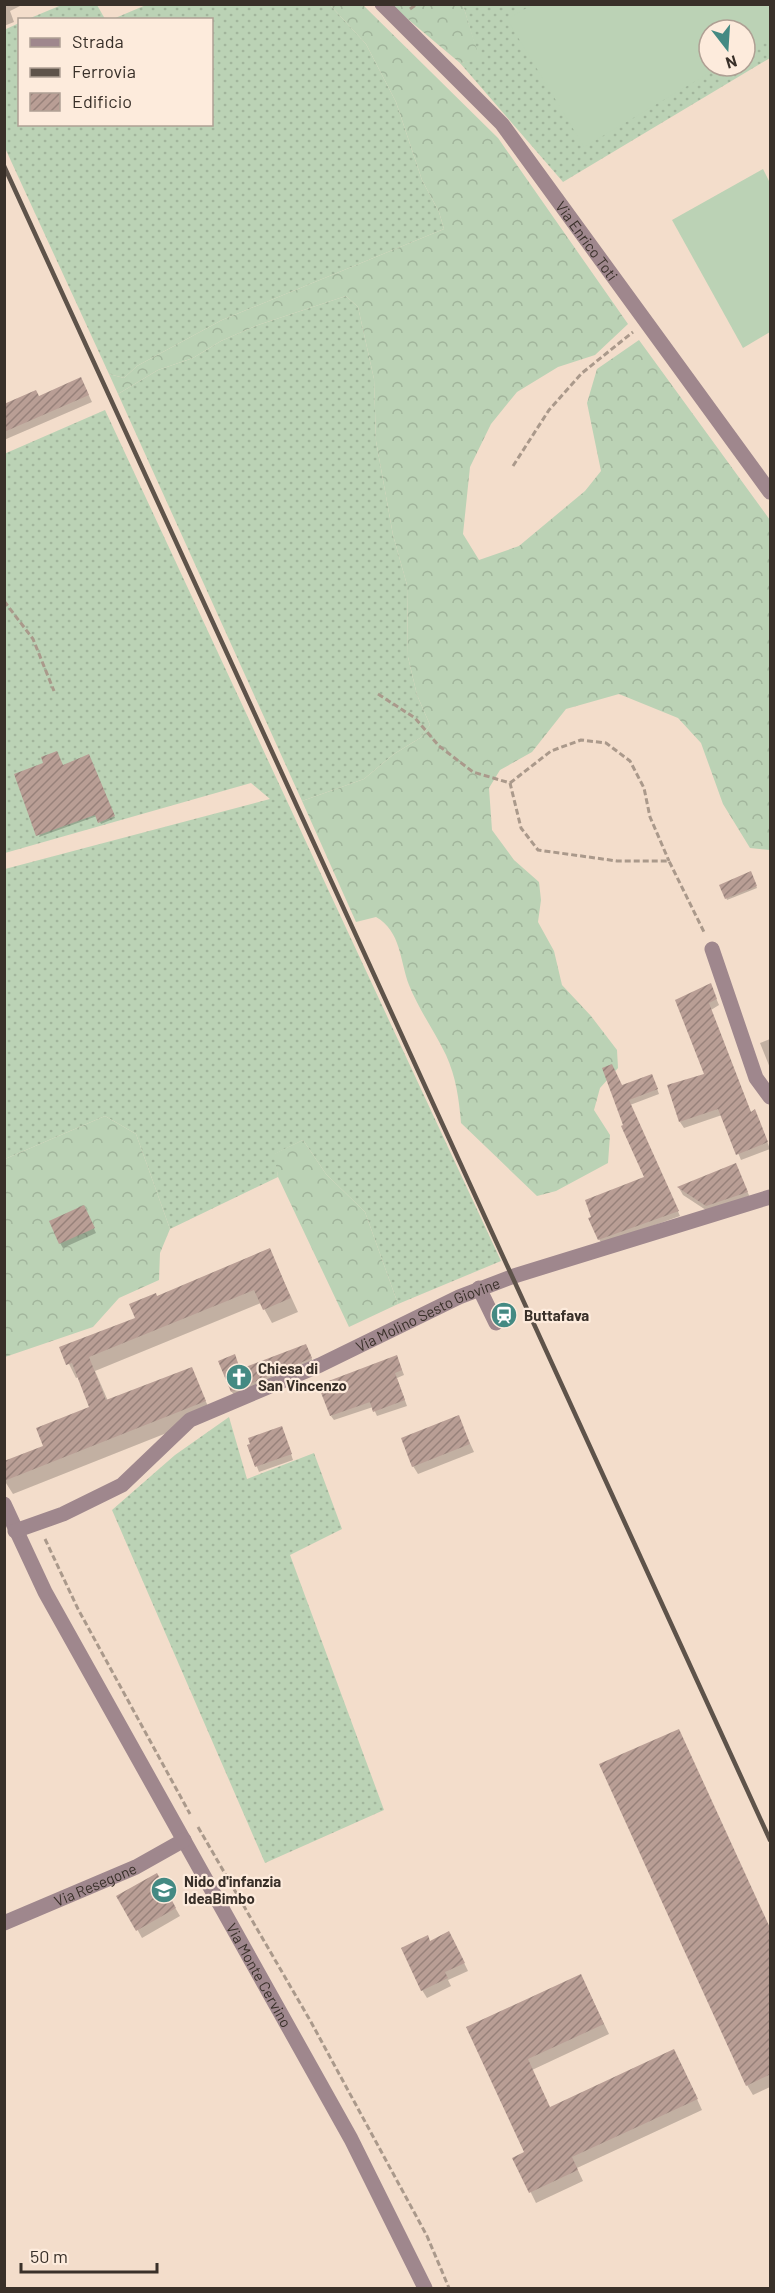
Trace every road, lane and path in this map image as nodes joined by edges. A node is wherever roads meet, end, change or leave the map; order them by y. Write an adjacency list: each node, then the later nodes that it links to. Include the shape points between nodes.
1 (382, 4): 2 (street, Via Enrico Toti, via 502,124)
2 (646, 322): 3 (path, via 582,373 549,410); 4 (street, Via Enrico Toti)
3 (513, 466)
4 (771, 492)
5 (4, 600): 6 (path, via 33,639)
6 (54, 691)
7 (378, 694): 8 (path, via 415,718 440,746 473,772)
8 (510, 783): 9 (path, via 521,828 538,850 617,861); 9 (path, via 551,751 581,740 606,743 630,761 644,788 650,817)
9 (669, 861): 10 (path)
10 (712, 949): 11 (street, via 756,1078)
11 (771, 1097)
12 (771, 1197): 13 (street, Via Molino Sesto Giovine)
13 (479, 1288): 14 (street); 16 (street, Via Molino Sesto Giovine, via 320,1365 190,1420 123,1485)
14 (496, 1323)
15 (4, 1504): 17 (street, Via Monte Cervino)
16 (38, 1523): 17 (street, Via Molino Sesto Giovine); 21 (path, via 78,1609 427,2236)
17 (15, 1531): 18 (street, Via Monte Cervino)
18 (184, 1840): 19 (street, Via Resegone, via 136,1867); 20 (street, Via Monte Cervino, via 351,2139)
19 (4, 1923)
20 (425, 2289)
21 (449, 2289)

